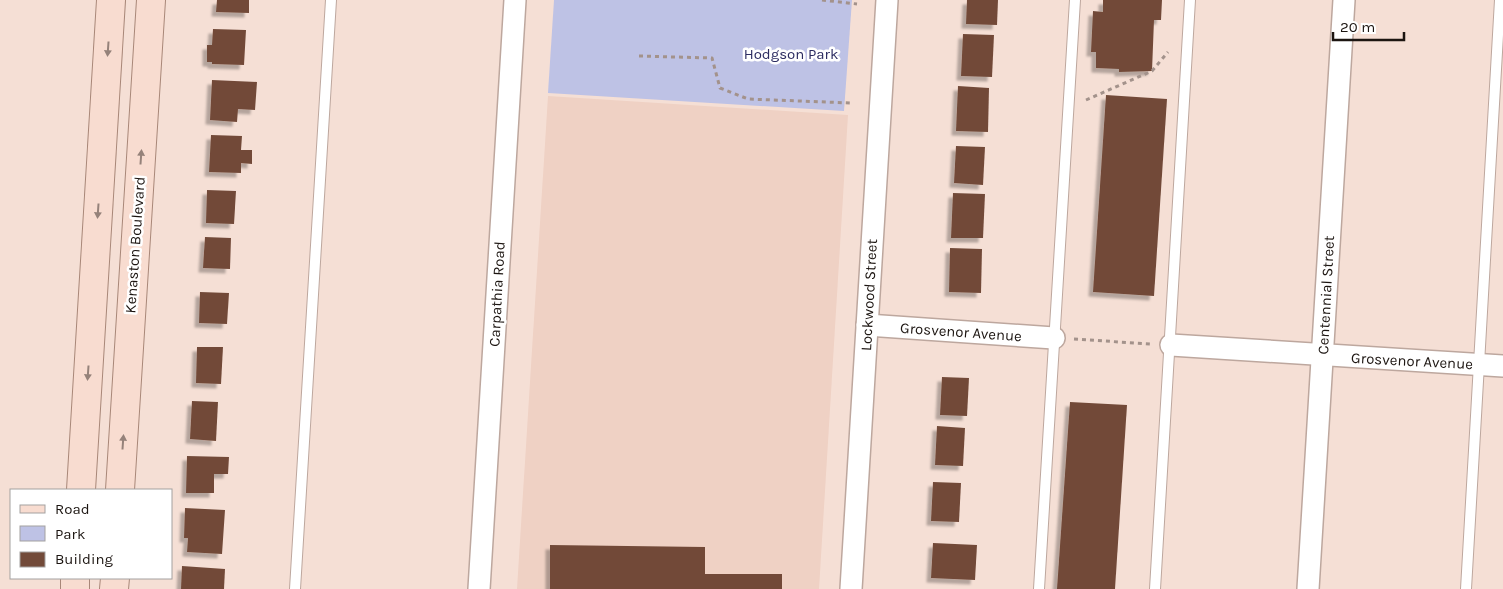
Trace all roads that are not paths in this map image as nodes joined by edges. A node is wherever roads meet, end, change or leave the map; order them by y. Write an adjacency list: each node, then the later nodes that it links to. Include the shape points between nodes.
1 (111, 0): 16 (main road, one-way to 16)
2 (150, 0): 17 (main road, Kenaston Boulevard, one-way to 2)
3 (331, 0): 18 (lane)
4 (515, 0): 19 (street, Carpathia Road)
5 (887, 0): 10 (street, Lockwood Street)
6 (1075, 0): 11 (lane)
7 (1190, 0): 12 (lane)
8 (1344, 0): 13 (street, Centennial Street)
9 (1500, 0): 14 (lane)
10 (867, 325): 11 (street, Grosvenor Avenue); 20 (street, Lockwood Street)
11 (1054, 338): 21 (lane)
12 (1171, 345): 13 (street, Grosvenor Avenue); 22 (lane)
13 (1323, 355): 14 (street, Grosvenor Avenue); 23 (street, Centennial Street)
14 (1480, 365): 15 (street, Grosvenor Avenue); 24 (lane)
15 (1503, 366)
16 (81, 489)
17 (120, 489)
18 (295, 589)
19 (479, 589)
20 (851, 589)
21 (1039, 589)
22 (1155, 589)
23 (1308, 589)
24 (1466, 589)

